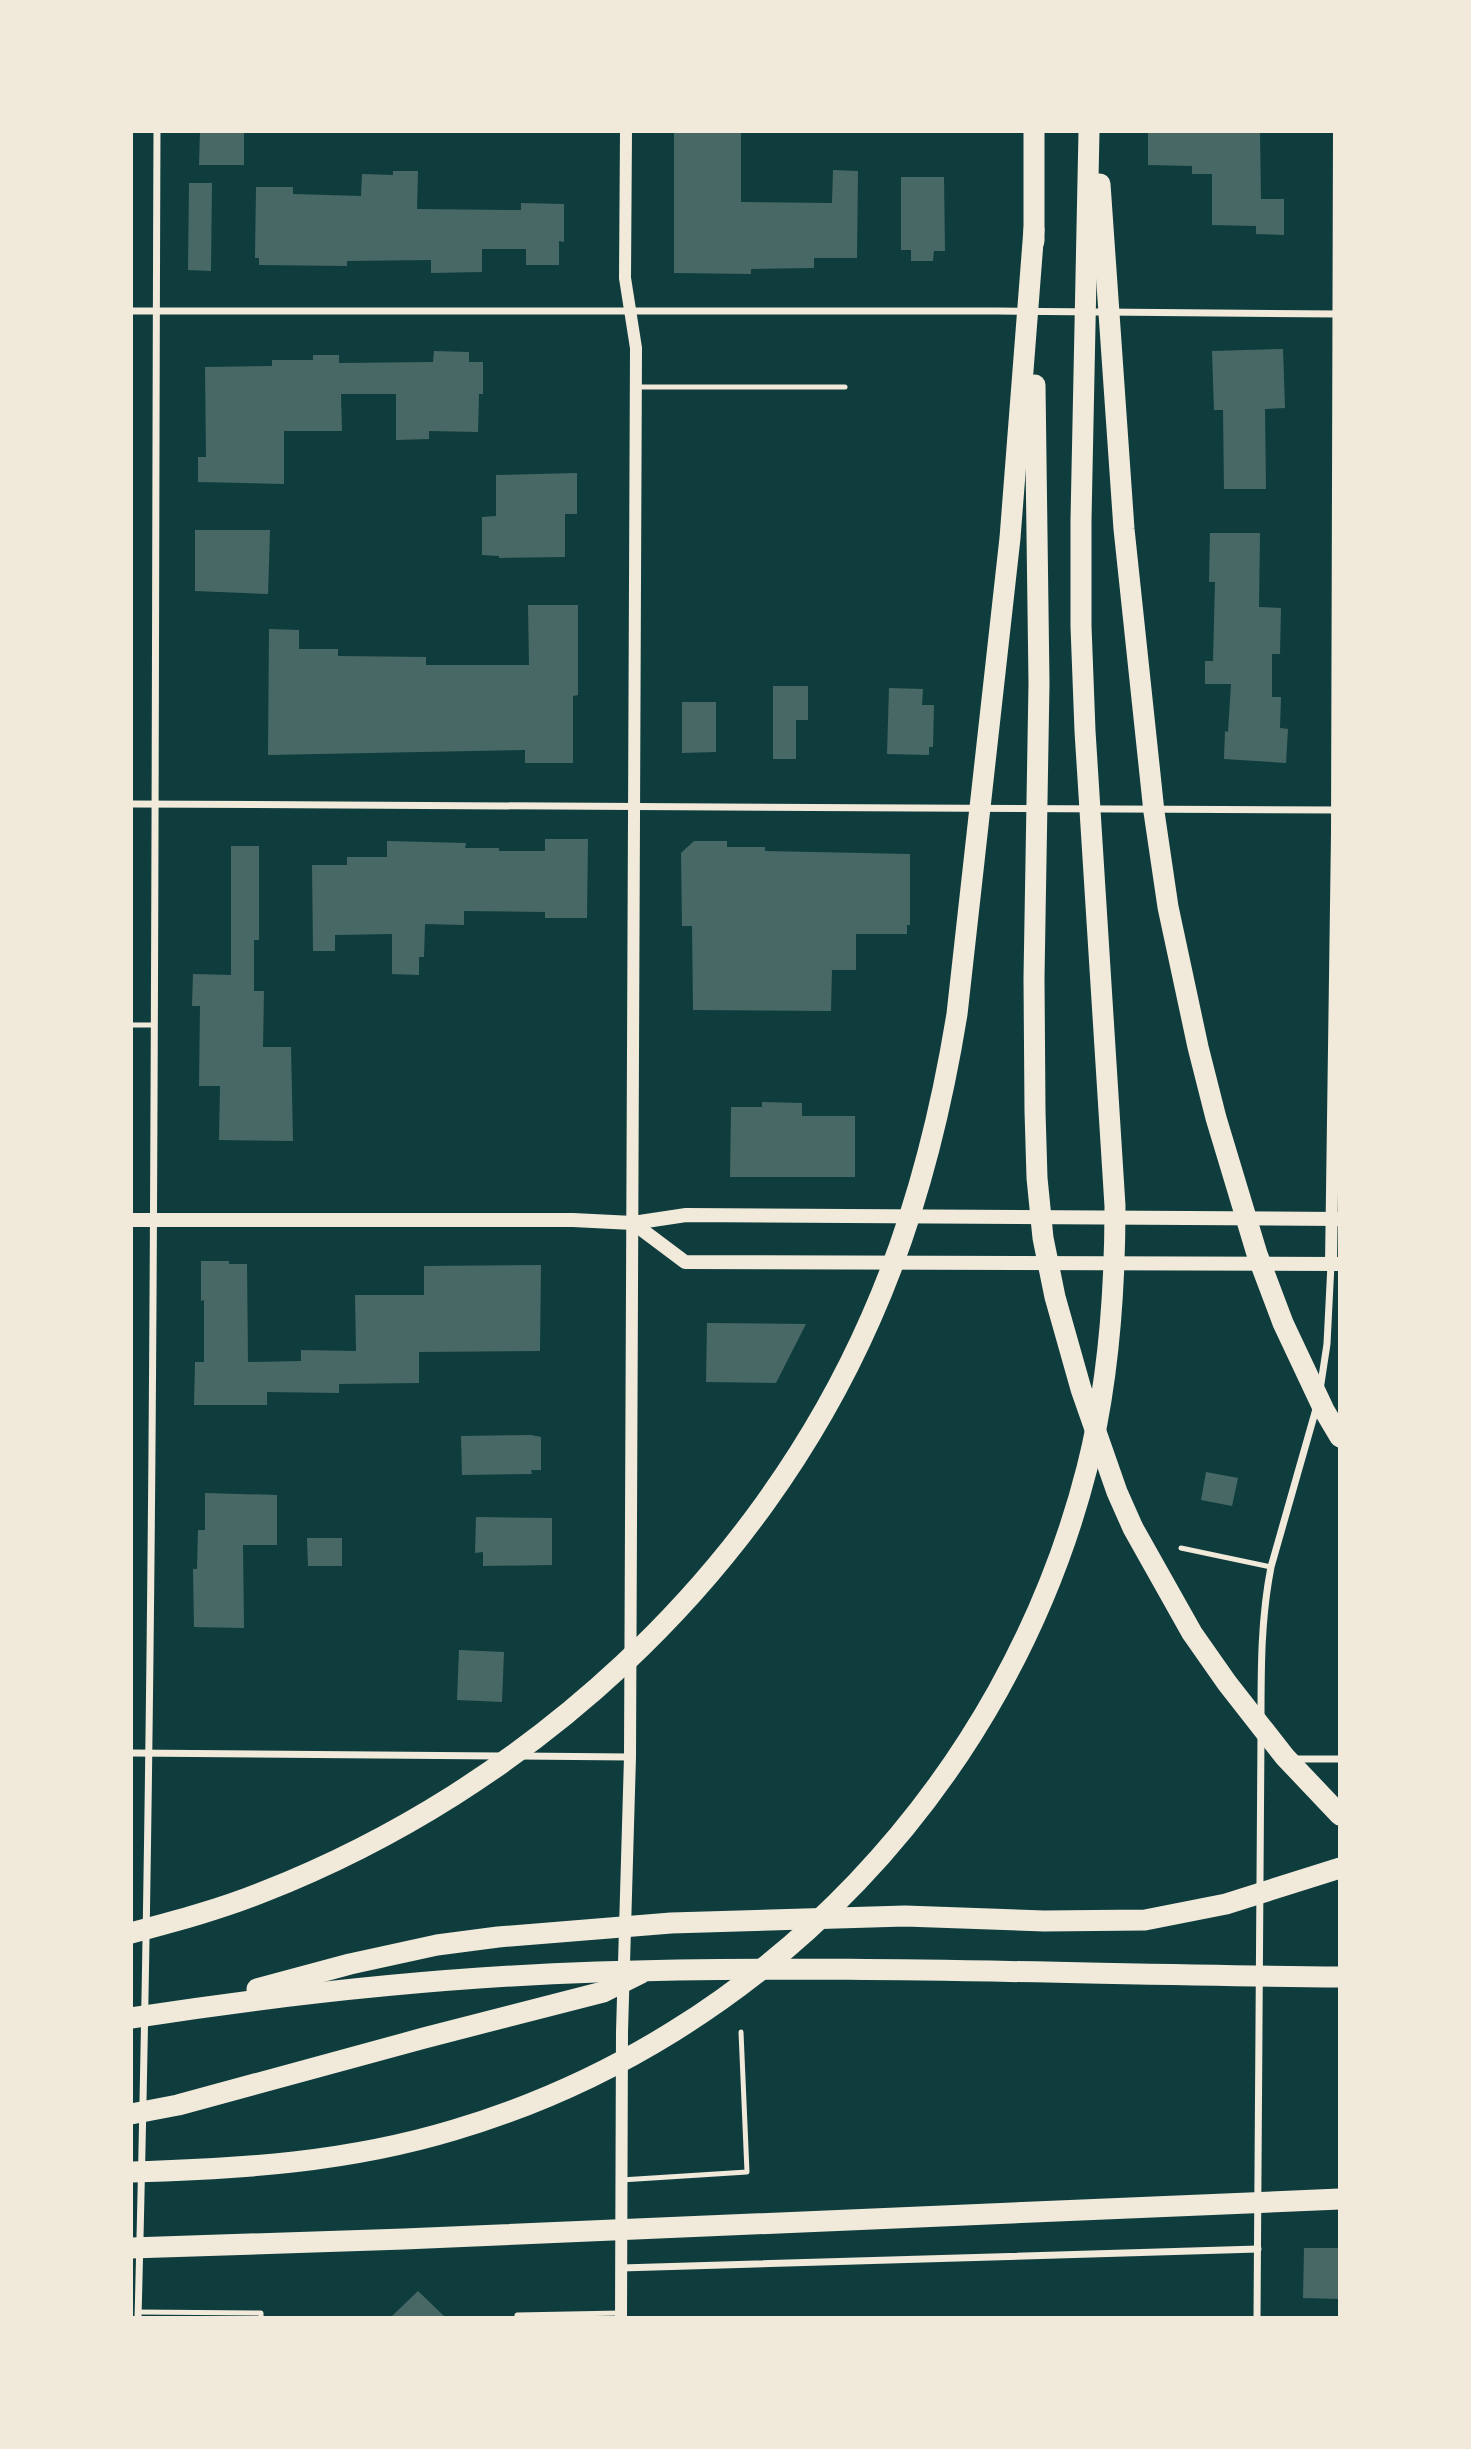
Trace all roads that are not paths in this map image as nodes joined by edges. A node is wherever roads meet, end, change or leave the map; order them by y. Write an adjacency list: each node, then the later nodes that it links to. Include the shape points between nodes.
1 (157, 131): 9 (street)
2 (626, 131): 10 (street, via 625,278)
3 (1034, 131): 7 (highway)
4 (1089, 131): 42 (highway, via 1081,626 1115,1257 1107,1362 1087,1466 1073,1518 1033,1622 985,1715 891,1847 777,1959 646,2049 553,2096 405,2144 300,2163)
5 (1096, 131): 25 (highway, via 1124,529 1168,907 1201,1059 1257,1254 1287,1333)
6 (1339, 131): 11 (street)
7 (1034, 229): 33 (highway, via 1039,669 1035,1111 1043,1238 1071,1357 1116,1492 1133,1528 1192,1633 1227,1683 1285,1757); 35 (highway, via 1005,591 949,1066 909,1220 848,1367 796,1457 699,1586 626,1662 544,1732 456,1795 366,1846 264,1892)
8 (131, 311): 9 (street)
9 (156, 311): 10 (street); 15 (street)
10 (630, 311): 11 (street); 12 (street)
11 (1339, 314): 17 (street)
12 (636, 387): 13 (lane); 16 (street)
13 (845, 387)
14 (131, 804): 15 (street)
15 (153, 804): 16 (street); 19 (street)
16 (634, 806): 17 (street); 23 (street)
17 (1338, 810): 20 (street)
18 (131, 1025): 19 (lane)
19 (153, 1025): 22 (street)
20 (1336, 1219): 23 (main road, via 686,1215); 24 (street)
21 (131, 1220): 22 (main road)
22 (152, 1220): 23 (main road); 29 (street)
23 (633, 1223): 24 (main road, via 685,1262); 30 (street)
24 (1335, 1264): 27 (street, via 1323,1376 1311,1434)
25 (1340, 1437)
26 (1181, 1548): 27 (lane)
27 (1271, 1567): 31 (street, via 1262,1628)
28 (131, 1753): 29 (street)
29 (148, 1754): 30 (street); 48 (street)
30 (630, 1757): 43 (street)
31 (1261, 1759): 32 (street); 46 (street)
32 (1340, 1759)
33 (1340, 1815)
34 (1340, 1868): 38 (highway, via 1226,1904 1146,1920 764,1918 498,1937 350,1964)
35 (131, 1934)
36 (646, 1970): 37 (highway); 38 (highway, via 381,1986); 41 (highway, via 603,1992)
37 (1340, 1977)
38 (166, 2013): 39 (highway)
39 (131, 2018)
40 (741, 2032): 43 (lane, via 747,2172)
41 (131, 2114)
42 (131, 2172)
43 (621, 2180): 47 (street)
44 (1340, 2199): 45 (highway)
45 (131, 2248)
46 (1258, 2249): 47 (street); 52 (street)
47 (621, 2268): 49 (street)
48 (138, 2315): 50 (lane, via 261,2313)
49 (621, 2315): 51 (lane)
50 (261, 2318)
51 (517, 2318)
52 (1257, 2318)

